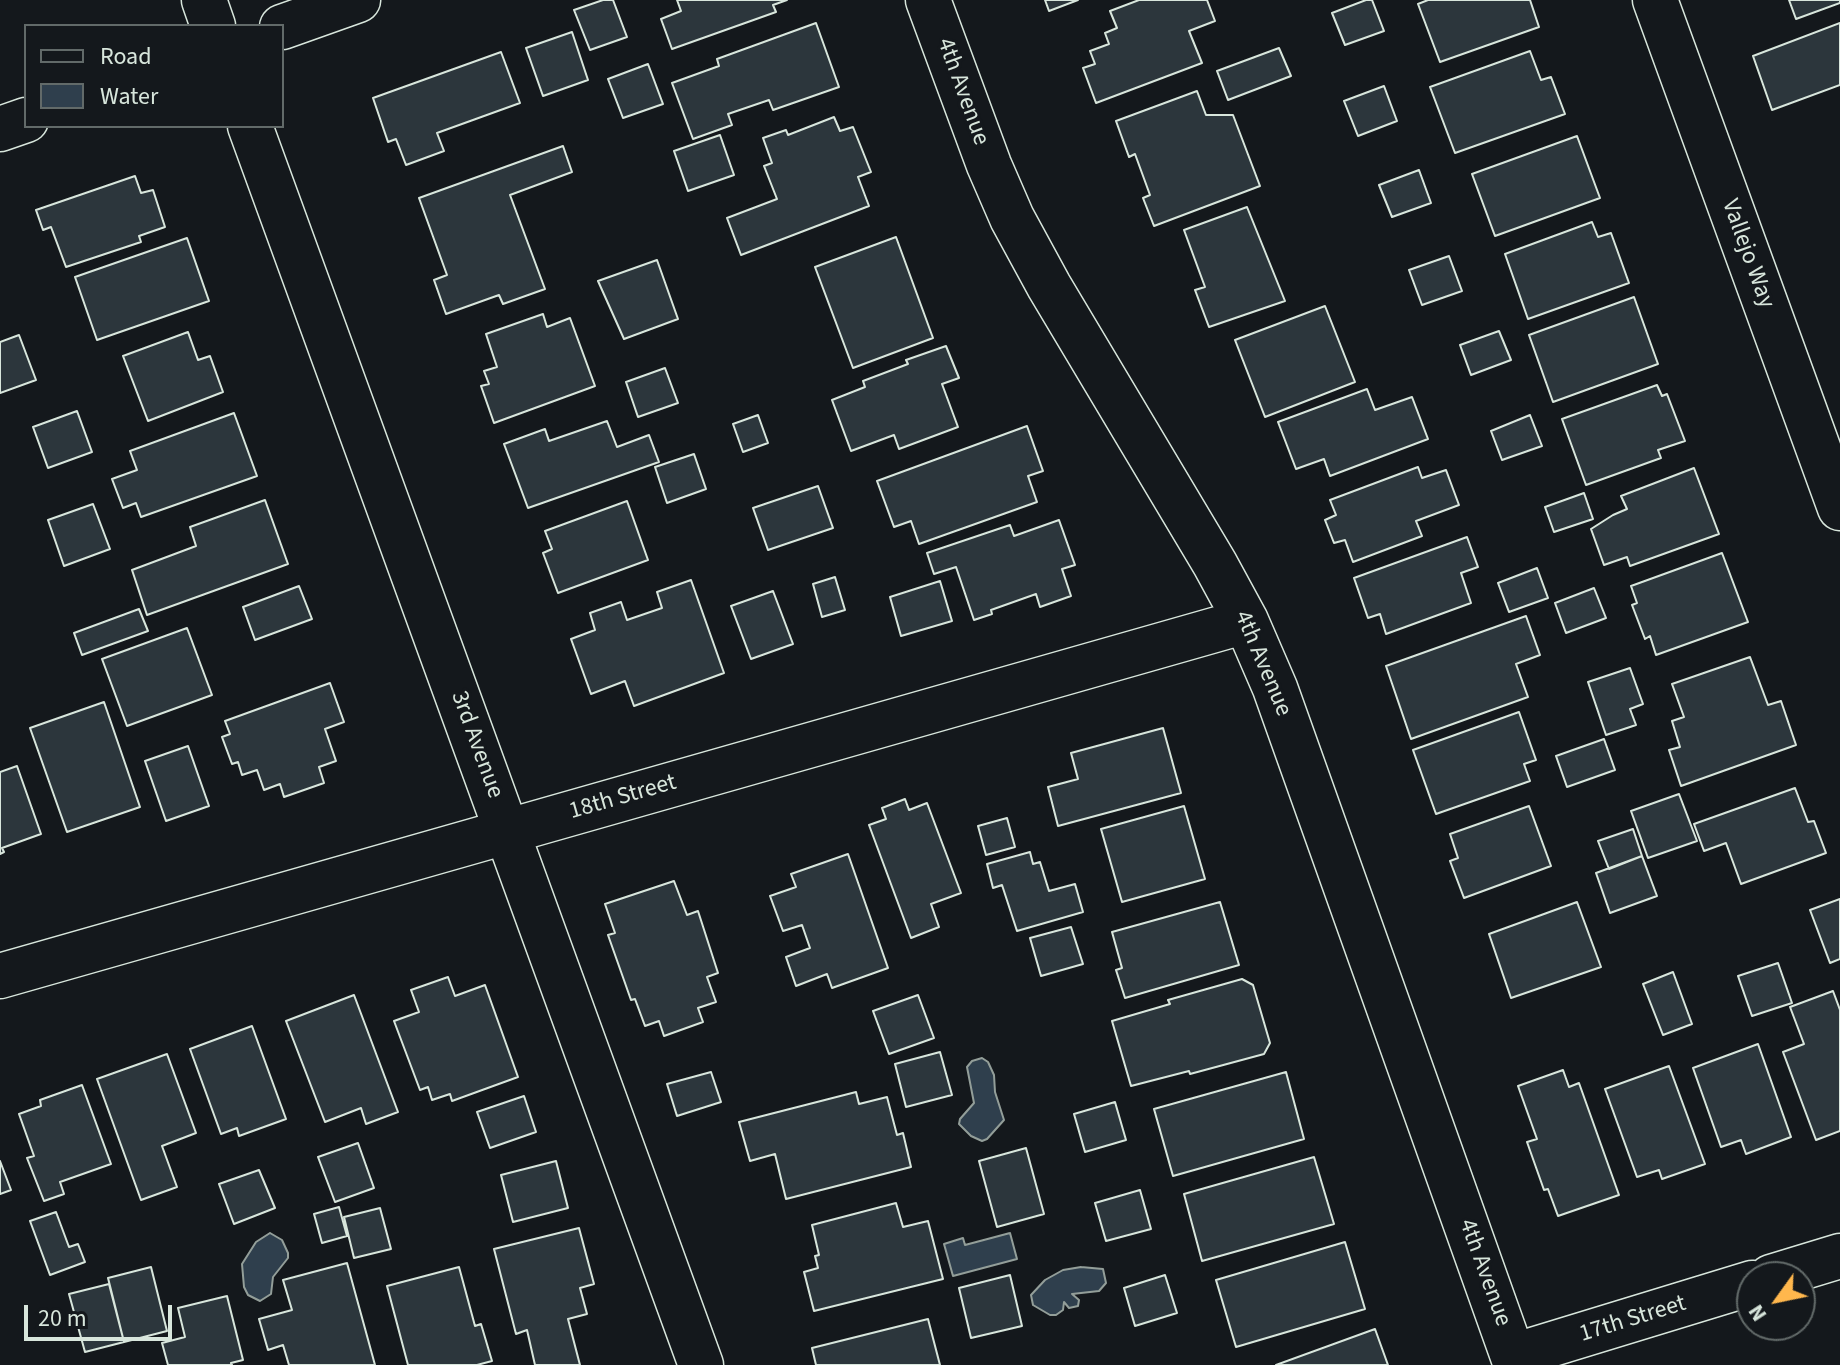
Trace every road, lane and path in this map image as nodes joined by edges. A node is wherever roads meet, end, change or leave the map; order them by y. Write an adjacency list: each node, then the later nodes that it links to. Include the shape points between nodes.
1 (204, 0): 5 (street)
2 (358, 0): 6 (street)
3 (928, 0): 11 (street, 4th Avenue, via 1012,218)
4 (1655, 0): 10 (street, Vallejo Way)
5 (212, 24)
6 (284, 26)
7 (24, 121): 9 (street)
8 (251, 128): 12 (street, 3rd Avenue)
9 (0, 129)
10 (1840, 508)
11 (1246, 621): 12 (street, 18th Street); 17 (street, 4th Avenue, via 1275,688)
12 (507, 831): 13 (street, 18th Street); 18 (street, 3rd Avenue)
13 (0, 976)
14 (1840, 1256): 15 (street)
15 (1816, 1263)
16 (1736, 1288): 17 (street, 17th Street)
17 (1515, 1360)
18 (701, 1365)

